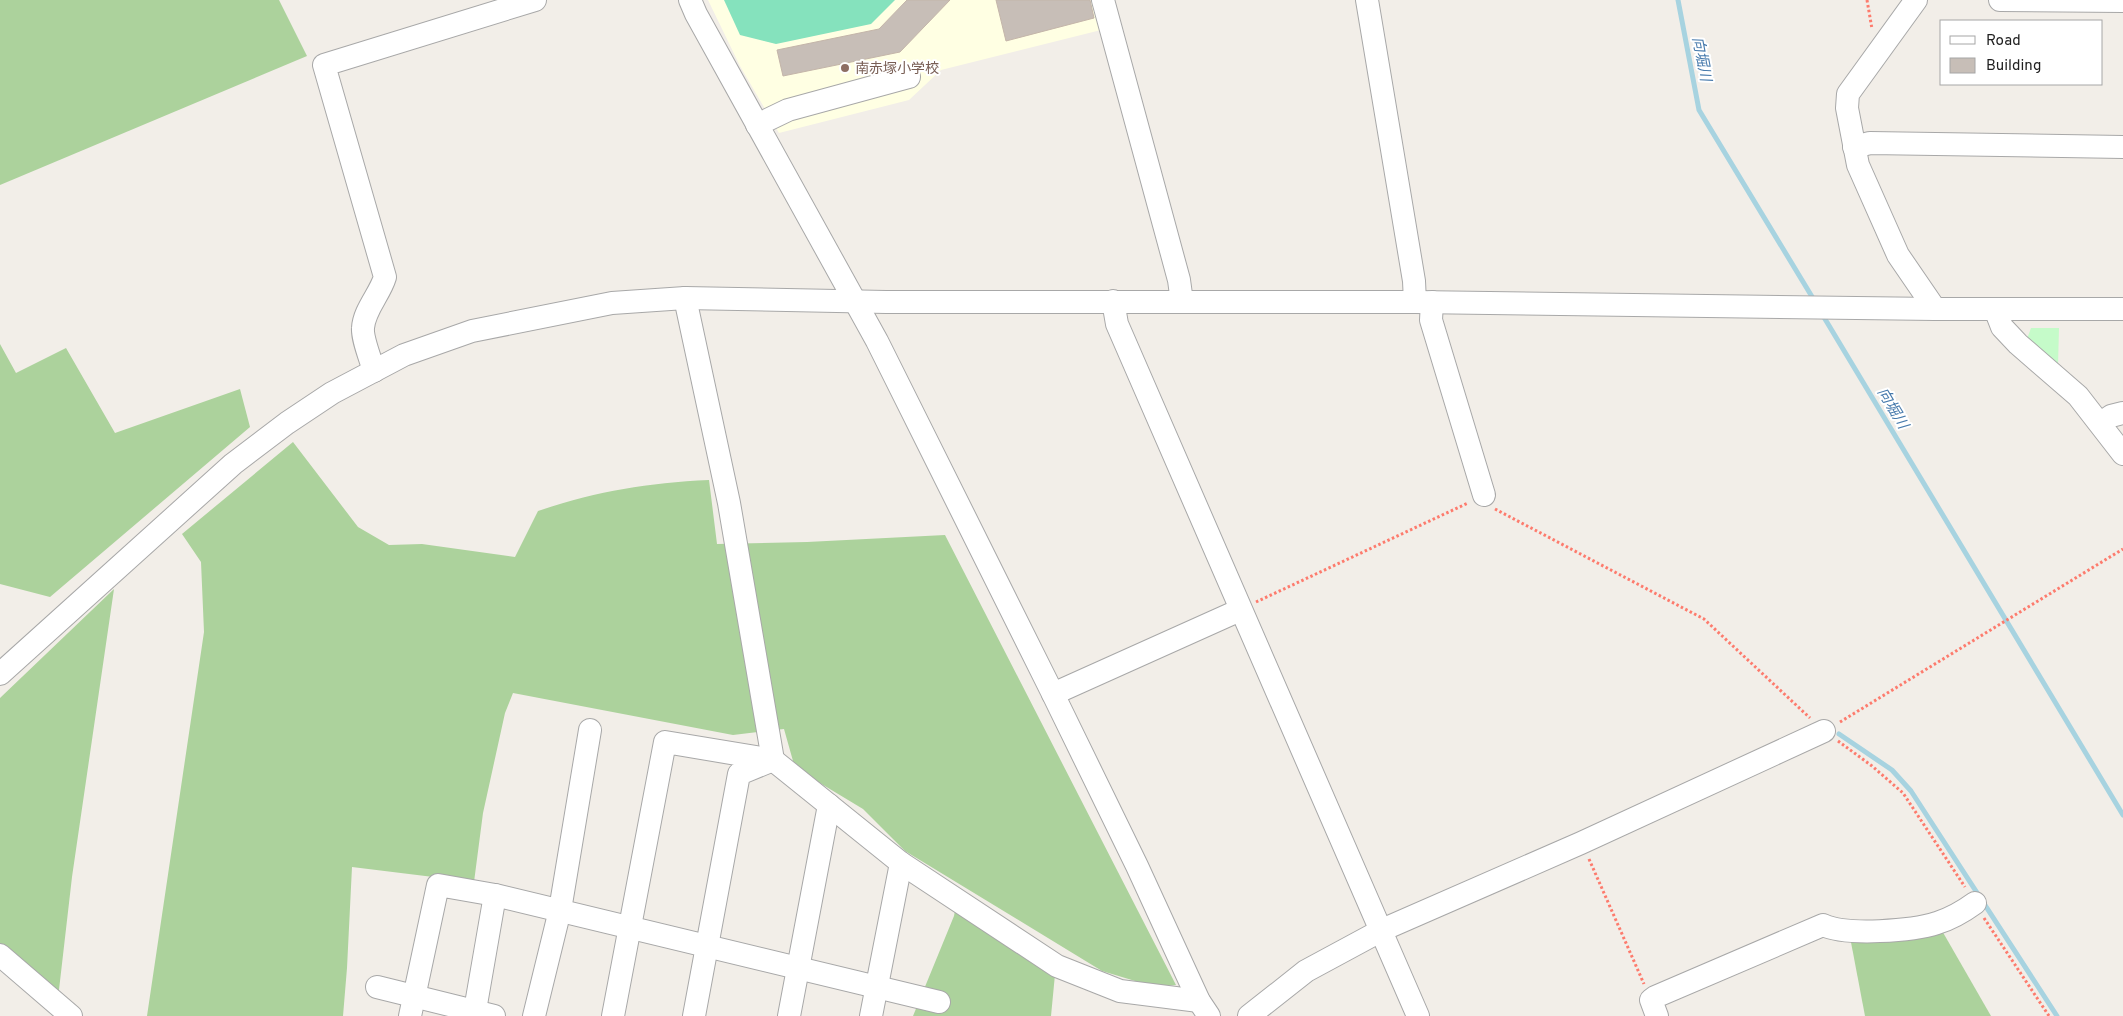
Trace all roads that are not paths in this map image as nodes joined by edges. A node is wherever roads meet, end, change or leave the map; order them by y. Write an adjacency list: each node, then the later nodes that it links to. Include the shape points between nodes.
1 (535, 0): 20 (street, via 324,65 385,277 362,329)
2 (690, 0): 9 (street)
3 (1103, 0): 15 (street, via 1179,280)
4 (1366, 0): 16 (street, via 1414,281)
5 (1916, 0): 10 (street, via 1848,94 1847,108)
6 (2000, 0): 7 (street)
7 (2123, 1)
8 (909, 77): 9 (street, via 788,110)
9 (757, 125): 13 (street)
10 (1854, 147): 11 (street, via 1870,143); 19 (street, via 1858,165 1898,255)
11 (2123, 147)
12 (685, 298): 13 (street); 20 (street, via 612,303 472,331 404,355); 30 (street, via 728,503)
13 (854, 301): 14 (street); 27 (street)
14 (1113, 301): 15 (street); 25 (street, via 1117,324)
15 (1182, 302): 16 (street)
16 (1423, 302): 19 (street); 24 (street)
17 (1995, 309): 18 (street); 19 (street); 22 (street, via 2007,333 2064,382)
18 (2123, 309)
19 (1935, 310)
20 (374, 371): 26 (street, via 332,393 233,464)
21 (2123, 414): 22 (street, via 2111,416)
22 (2101, 423): 23 (street)
23 (2123, 454)
24 (1484, 495)
25 (1240, 610): 27 (street); 37 (street)
26 (0, 674)
27 (1053, 694): 45 (street)
28 (590, 730): 35 (street)
29 (1824, 731): 37 (street)
30 (773, 760): 31 (street); 36 (street, via 665,742); 38 (street, via 740,774)
31 (829, 804): 32 (street); 40 (street)
32 (902, 863): 41 (street); 45 (street, via 1057,966 1120,991)
33 (495, 895): 35 (street); 44 (street, via 438,885); 47 (street)
34 (1975, 903): 46 (street, via 1937,923 1861,932 1823,925)
35 (560, 910): 36 (street); 49 (street)
36 (630, 927): 38 (street); 50 (street)
37 (1382, 930): 54 (street, via 1306,971); 55 (street)
38 (707, 946): 40 (street); 51 (street)
39 (0, 955): 48 (street)
40 (798, 968): 41 (street); 52 (street)
41 (876, 986): 43 (street); 53 (street)
42 (377, 988): 44 (street)
43 (939, 1002)
44 (412, 1006): 47 (street)
45 (1204, 1008)
46 (1654, 1008)
47 (481, 1014)
48 (71, 1016)
49 (534, 1016)
50 (613, 1016)
51 (694, 1016)
52 (789, 1016)
53 (871, 1016)
54 (1249, 1016)
55 (1418, 1016)

